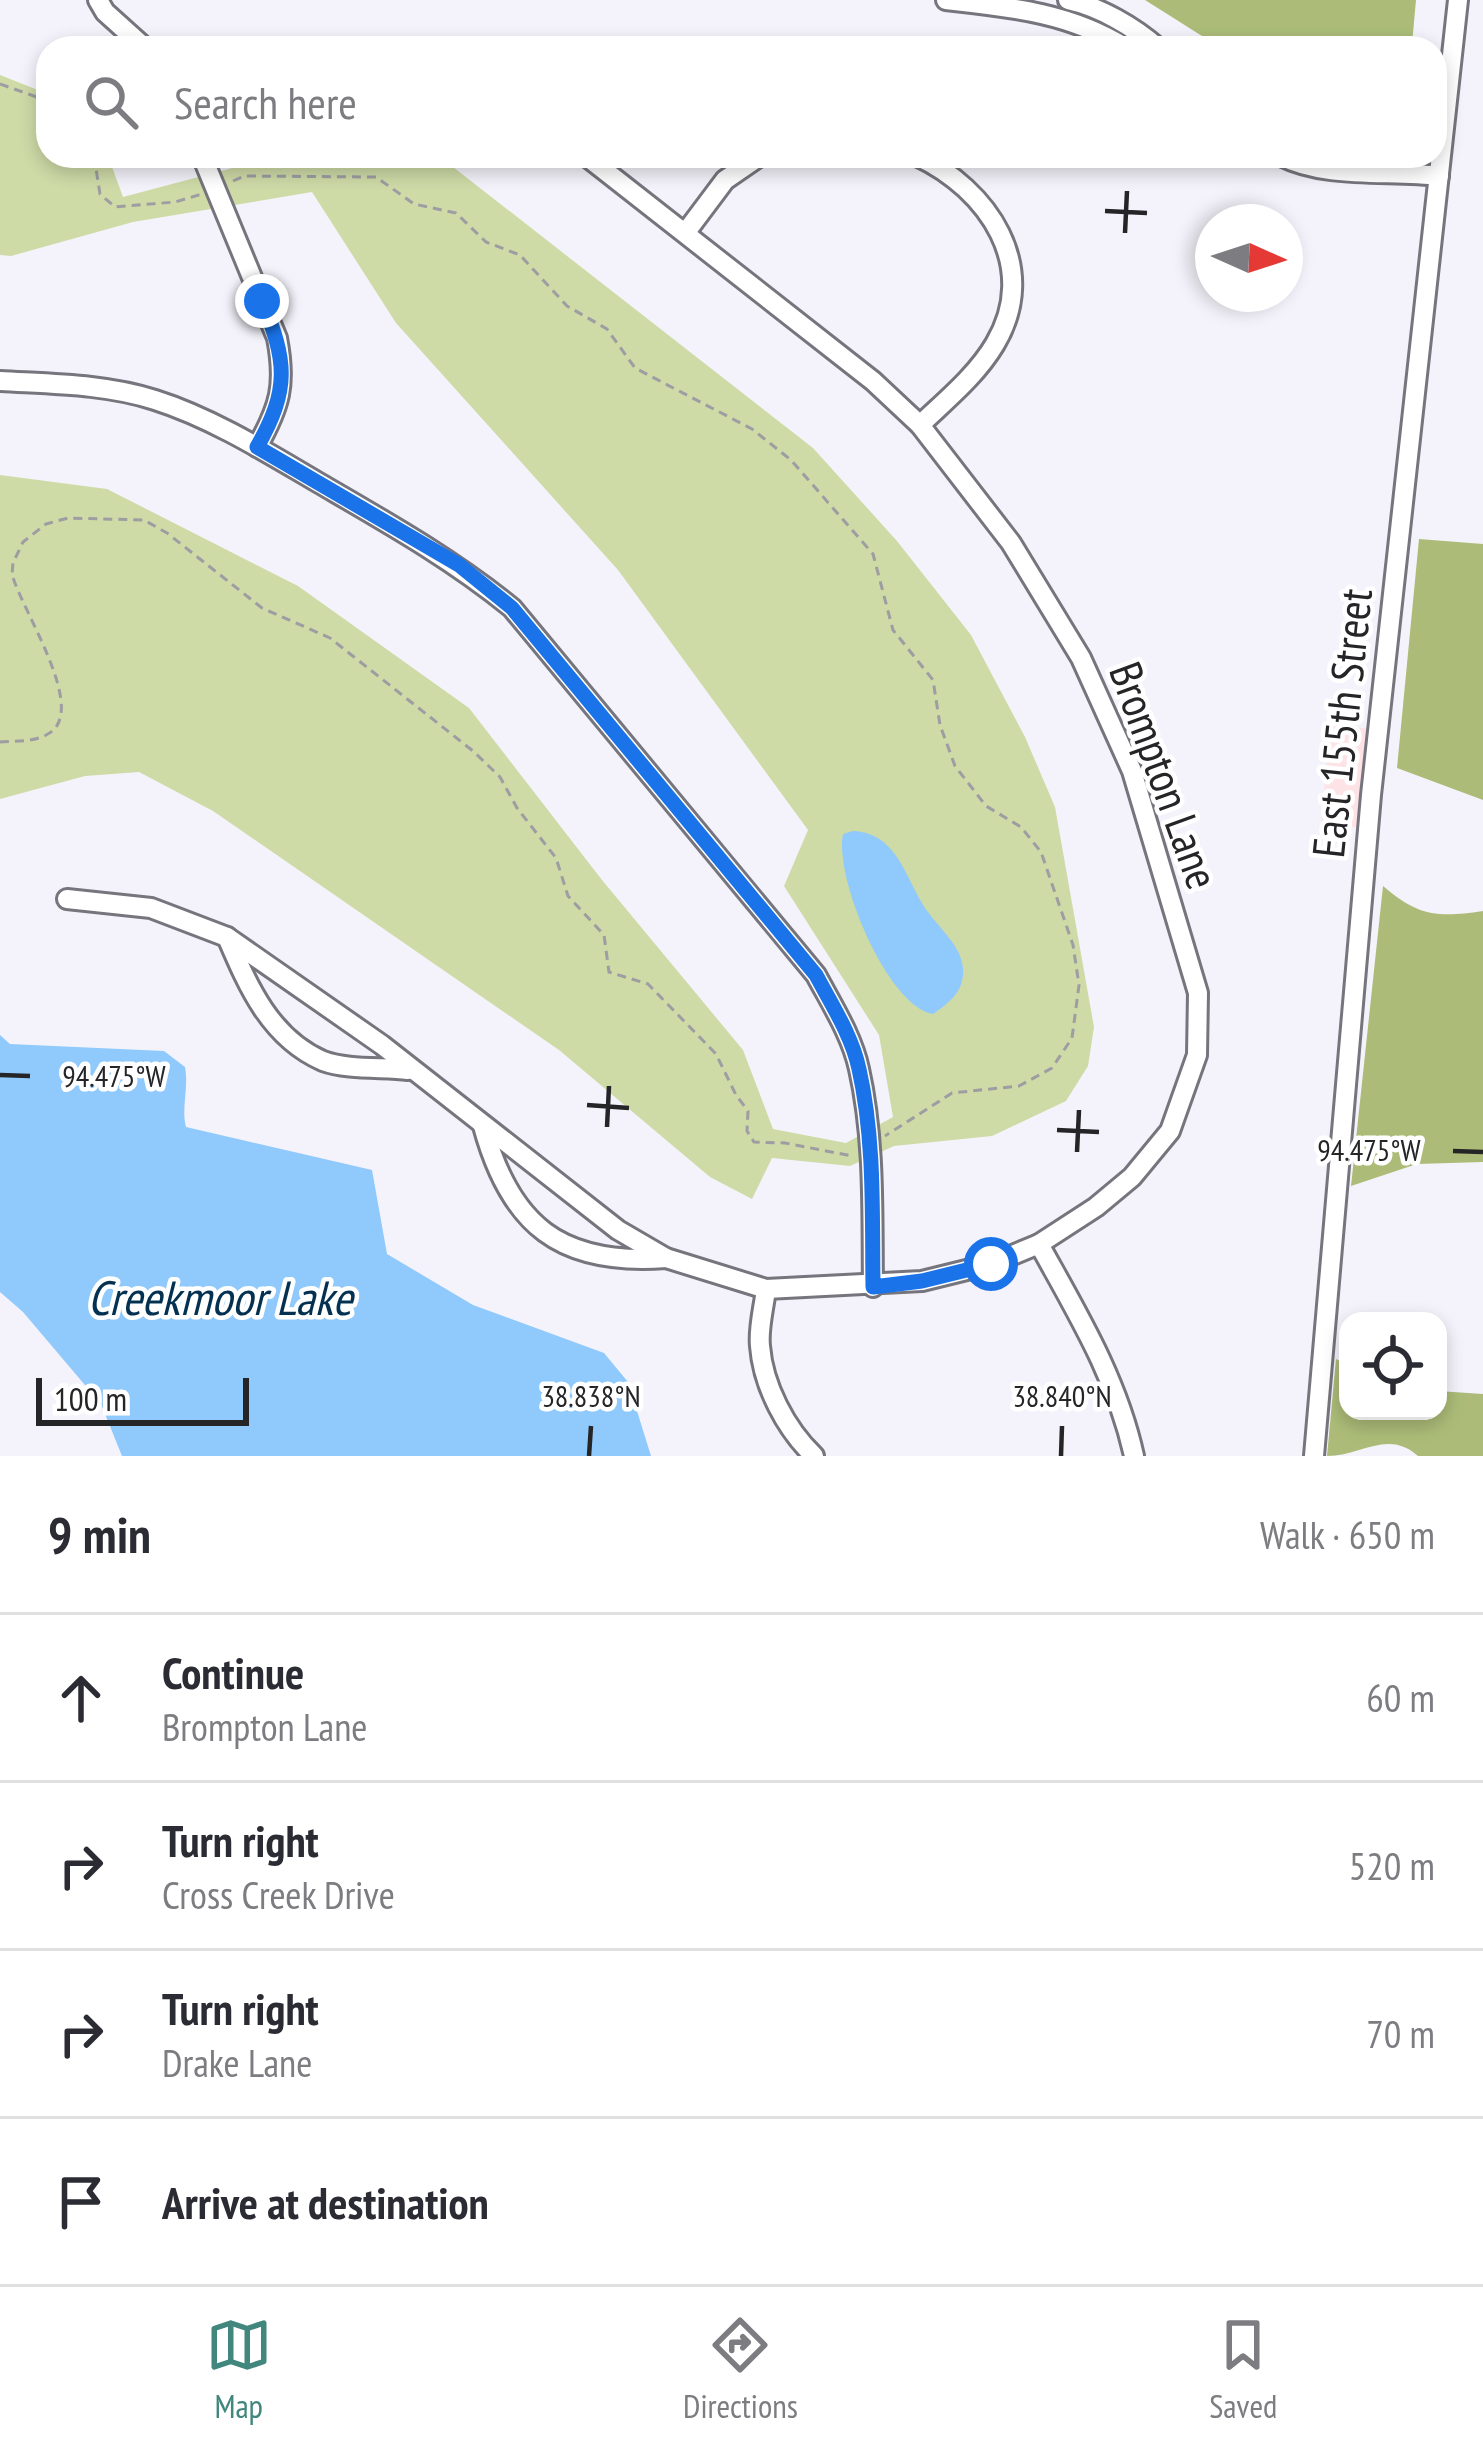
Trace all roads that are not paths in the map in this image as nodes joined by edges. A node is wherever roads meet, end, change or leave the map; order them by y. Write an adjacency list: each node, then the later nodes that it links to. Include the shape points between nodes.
1 (98, 0): 5 (street)
2 (946, 0): 6 (street, via 1025,9)
3 (1069, 0): 7 (street)
4 (1458, 0): 8 (street, East 155th Street)
5 (132, 36)
6 (1107, 36)
7 (1142, 36)
8 (1447, 102)
9 (207, 168): 21 (street, via 282,365 278,411)
10 (602, 168): 18 (street, Brompton Lane)
11 (742, 168): 18 (street)
12 (942, 168): 20 (street, via 979,198 1000,231 1011,269 1008,313 978,369)
13 (1323, 168): 16 (street)
14 (1381, 168): 16 (street)
15 (1440, 168): 17 (street, East 155th Street)
16 (1387, 170): 17 (street)
17 (1439, 176): 32 (street, East 155th Street, via 1371,795)
18 (686, 232): 20 (street, Brompton Lane)
19 (0, 381): 21 (street, via 158,400)
20 (920, 425): 26 (street, Brompton Lane, via 1011,543 1081,658 1132,771 1198,993 1197,1055 1169,1131 1132,1178)
21 (257, 447): 28 (street, via 459,565 512,608 816,975 859,1067)
22 (67, 899): 23 (street, via 151,908)
23 (227, 937): 24 (street); 24 (street, via 262,1012 291,1041 326,1062)
24 (409, 1070): 25 (street)
25 (483, 1124): 27 (street); 27 (street, via 515,1205 545,1234 585,1253)
26 (1040, 1244): 28 (street, Brompton Lane, via 991,1264); 30 (street, via 1108,1372 1124,1411)
27 (666, 1258): 29 (street, Brompton Lane)
28 (873, 1287): 29 (street, Brompton Lane)
29 (766, 1289): 31 (street, via 760,1345 768,1385)
30 (1128, 1455)
31 (814, 1456)
32 (1314, 1456)

